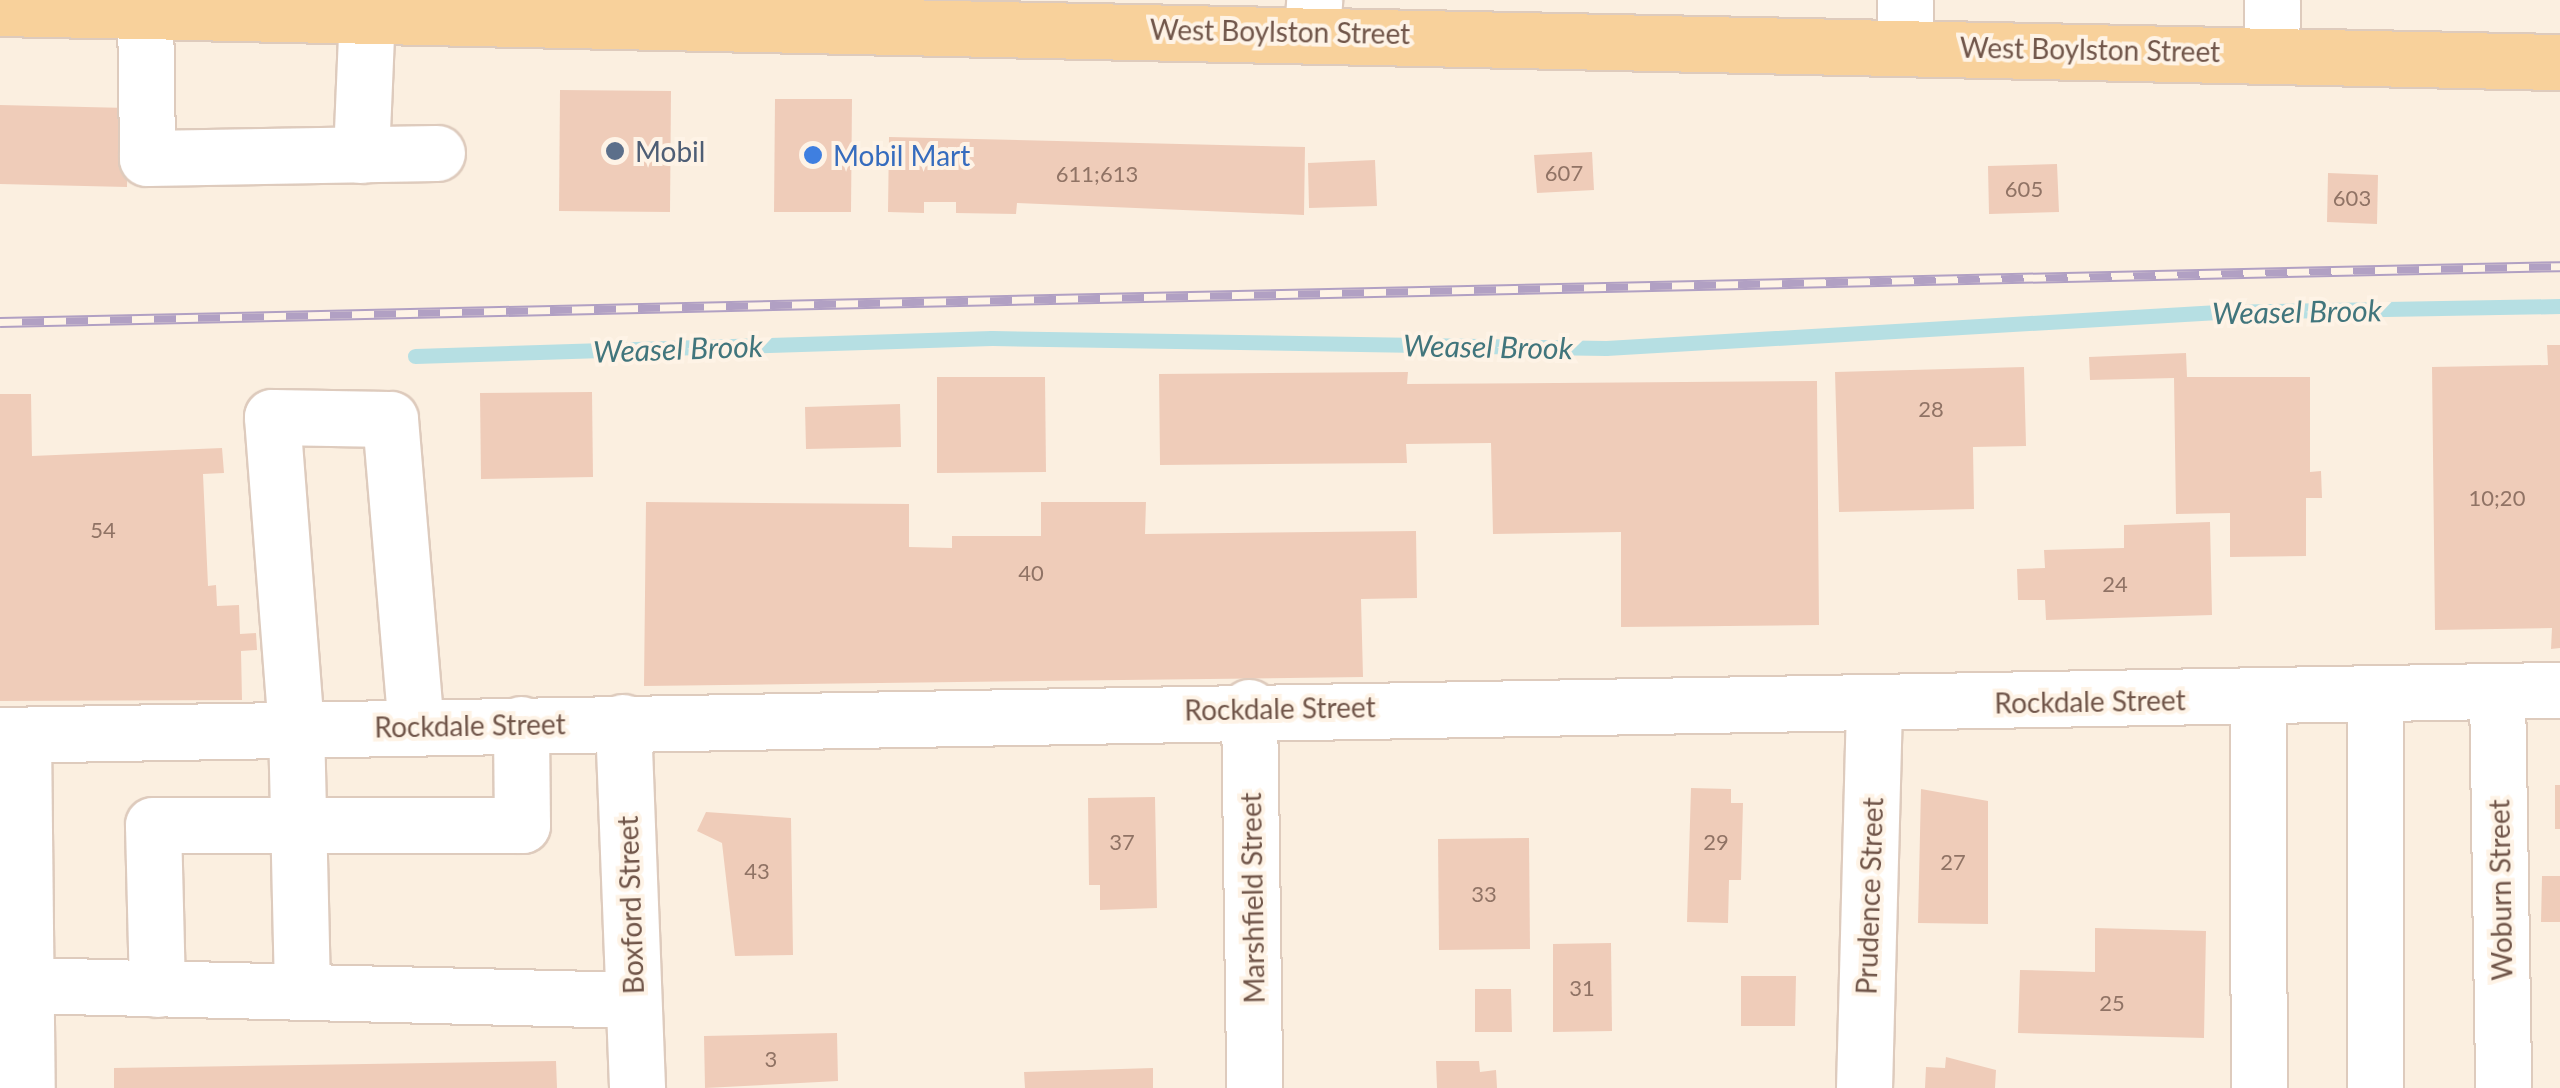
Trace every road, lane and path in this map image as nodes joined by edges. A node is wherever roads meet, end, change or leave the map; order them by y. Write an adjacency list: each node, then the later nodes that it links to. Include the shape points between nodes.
1 (2272, 0): 9 (street)
2 (0, 8): 3 (main road, West Boylston Street)
3 (144, 8): 5 (main road, West Boylston Street); 12 (street, via 147,158)
4 (595, 8): 5 (main road, West Boylston Street); 6 (main road, West Boylston Street)
5 (366, 11): 12 (street)
6 (887, 11): 7 (main road, West Boylston Street)
7 (1313, 16): 8 (main road, West Boylston Street)
8 (1905, 23): 9 (main road, West Boylston Street)
9 (2271, 54): 10 (main road, West Boylston Street)
10 (2560, 62)
11 (437, 153): 12 (street)
12 (361, 155)
13 (2560, 690): 14 (street, Rockdale Street)
14 (2497, 691): 15 (street, Rockdale Street); 35 (street, Woburn Street)
15 (2375, 694): 16 (street, Rockdale Street); 34 (street)
16 (2258, 697): 17 (street, Rockdale Street); 33 (street)
17 (1874, 704): 18 (street, Rockdale Street); 32 (street, Prudence Street)
18 (1249, 707): 19 (street, Rockdale Street); 31 (street, Marshfield Street)
19 (622, 722): 20 (street, Rockdale Street); 27 (street, Boxford Street)
20 (520, 724): 21 (street, Rockdale Street); 24 (street, via 522,825)
21 (416, 726): 22 (street, Rockdale Street); 22 (street, via 390,419 272,417)
22 (296, 730): 23 (street, Rockdale Street); 24 (street)
23 (11, 735): 28 (street)
24 (300, 825): 25 (street, via 153,825); 26 (street)
25 (157, 989): 26 (street); 28 (street)
26 (302, 989): 27 (street)
27 (634, 1000): 30 (street, Boxford Street)
28 (17, 1002): 29 (street)
29 (26, 1088)
30 (637, 1088)
31 (1254, 1088)
32 (1864, 1088)
33 (2259, 1088)
34 (2375, 1088)
35 (2503, 1088)

